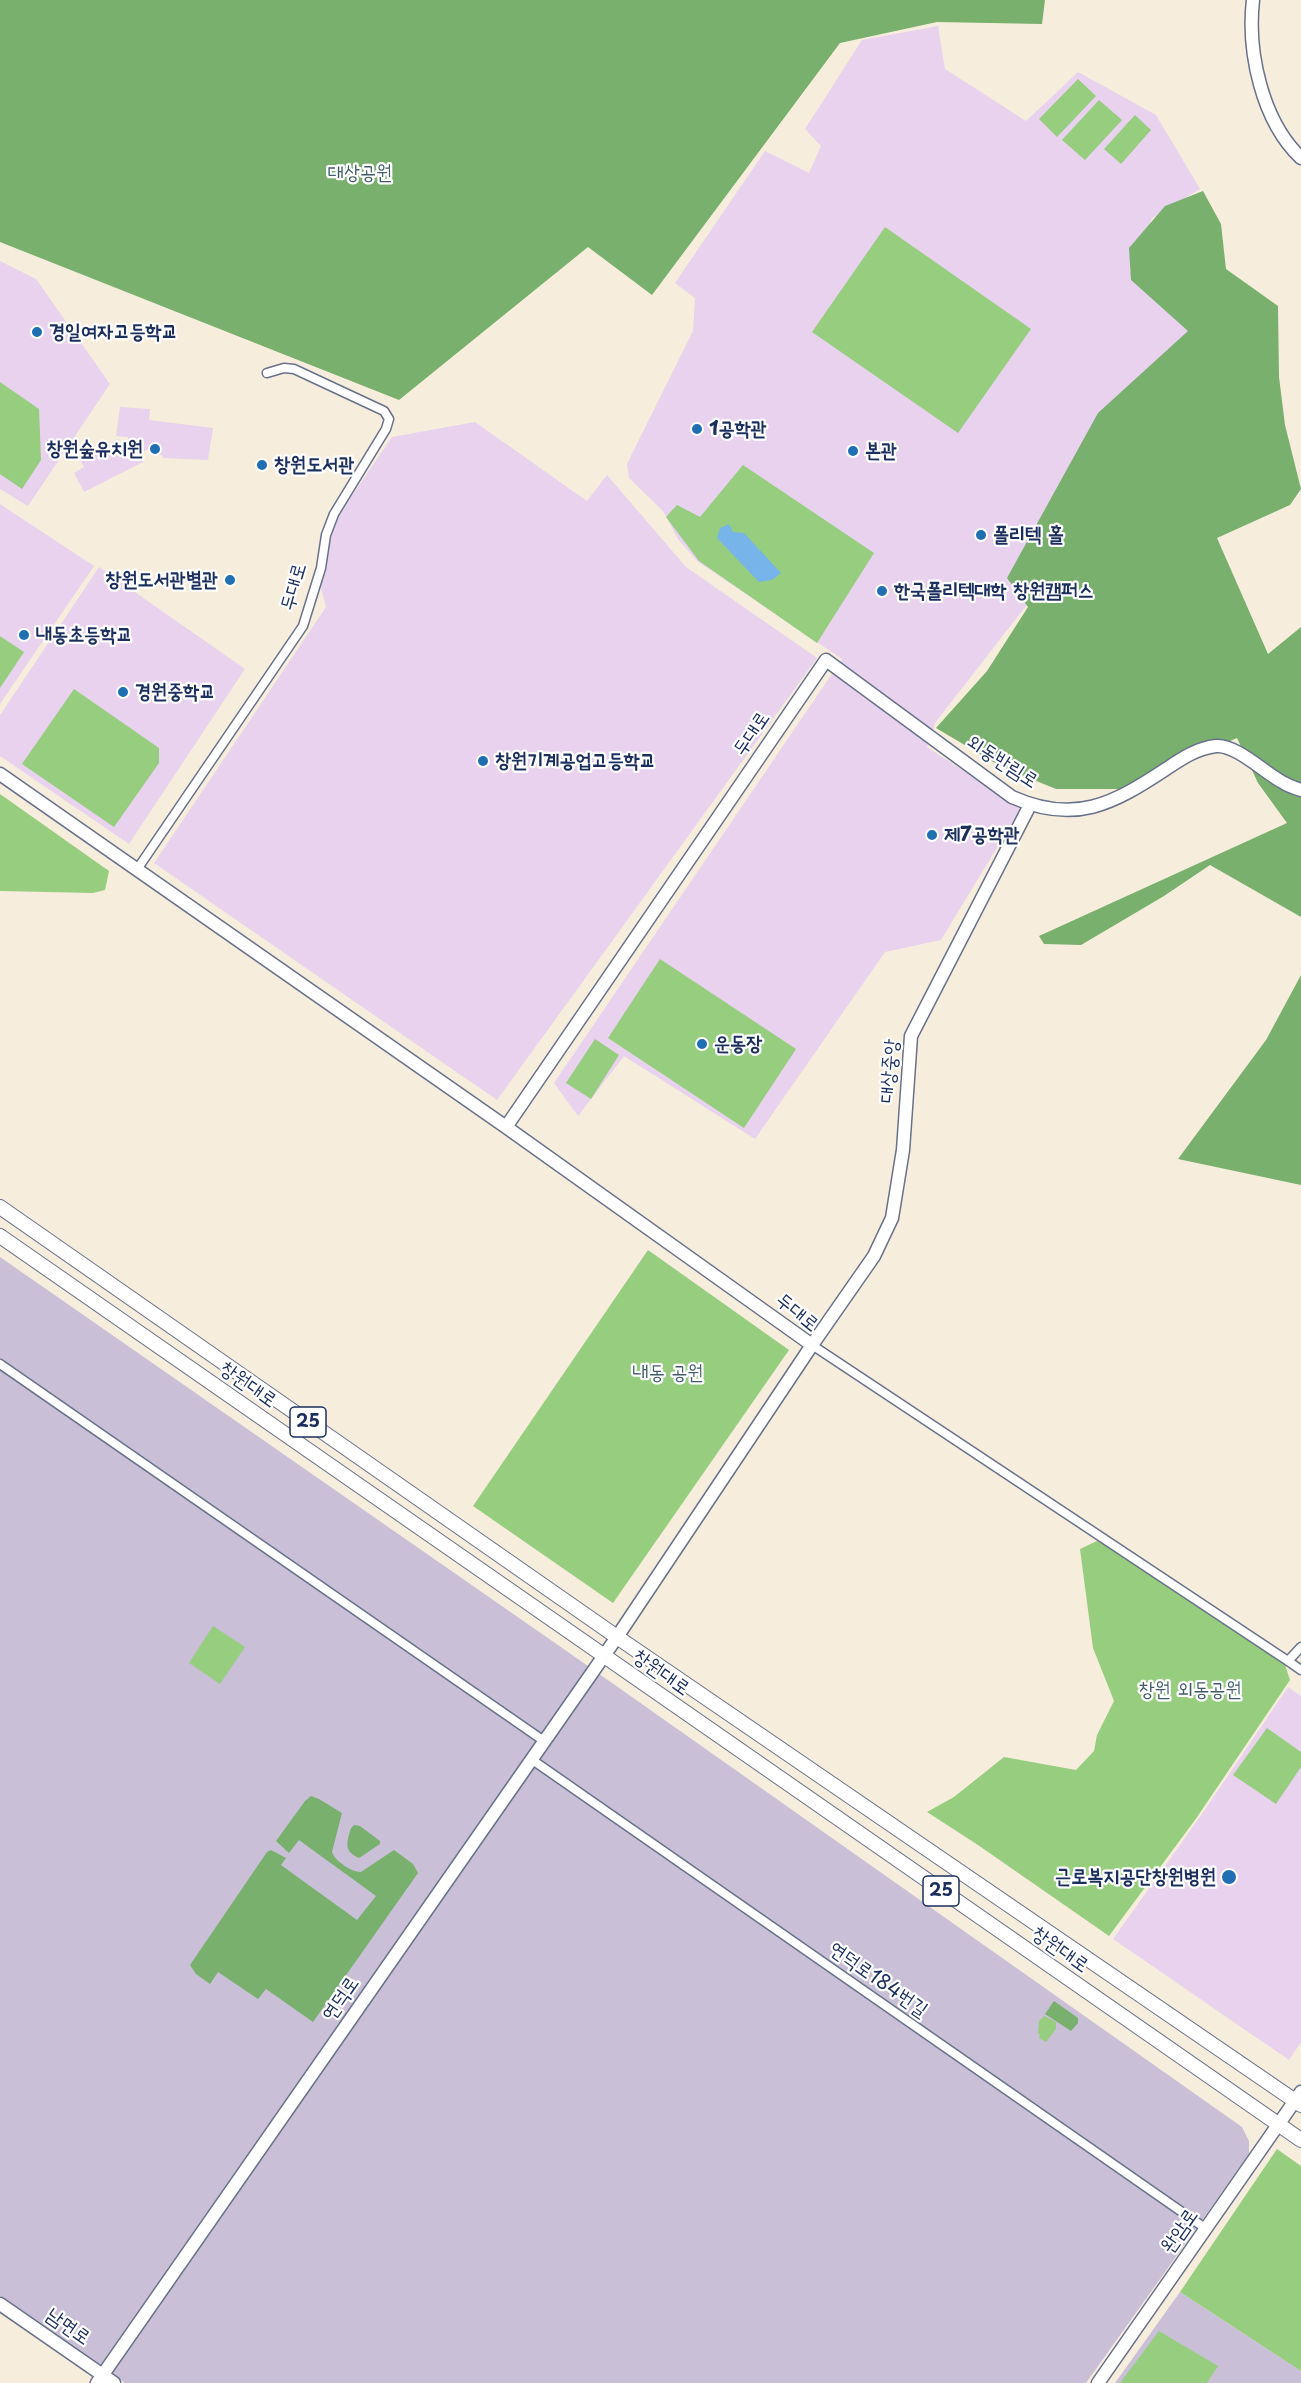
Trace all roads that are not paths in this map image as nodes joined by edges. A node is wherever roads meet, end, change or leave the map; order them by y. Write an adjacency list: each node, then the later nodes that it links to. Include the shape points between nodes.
1 (1253, 0): 2 (street, via 1255,66 1270,114)
2 (1301, 158)
3 (267, 373): 8 (street, 두대로, via 294,369 384,411 389,418 334,514 303,626)
4 (826, 660): 7 (street, 외동반림로, via 1012,796); 9 (street, 두대로)
5 (0, 774): 8 (street, 두대로)
6 (1301, 790): 7 (street, 외동반림로, via 1231,749 1216,746 1187,755 1128,794 1099,806 1067,811)
7 (1030, 805): 12 (street, 대상중앙, via 911,1036 903,1150 892,1218 874,1256)
8 (138, 868): 9 (street, 두대로)
9 (506, 1127): 12 (street, 두대로)
10 (0, 1207): 14 (main road, 창원대로 / 25)
11 (0, 1236): 16 (main road, 창원대로 / 25)
12 (812, 1345): 14 (street, 두대로); 17 (street)
13 (0, 1364): 19 (street)
14 (617, 1637): 16 (street, 연덕로); 21 (main road, 창원대로 / 25)
15 (1301, 1647): 17 (street)
16 (603, 1657): 19 (street, 연덕로); 22 (main road, 창원대로 / 25)
17 (1288, 1661): 18 (street)
18 (1301, 1670)
19 (544, 1741): 20 (street, 연덕로)
20 (531, 1759): 24 (street, 연덕로184번길); 26 (street, 연덕로)
21 (1299, 2099): 22 (street, 완암로)
22 (1279, 2125): 23 (main road, 창원대로 / 25); 24 (street, 완암로)
23 (1301, 2140)
24 (1205, 2228): 28 (street, 완암로)
25 (0, 2304): 26 (street, 남면로)
26 (99, 2379): 27 (street, 남면로)
27 (114, 2383)
28 (1098, 2383)

